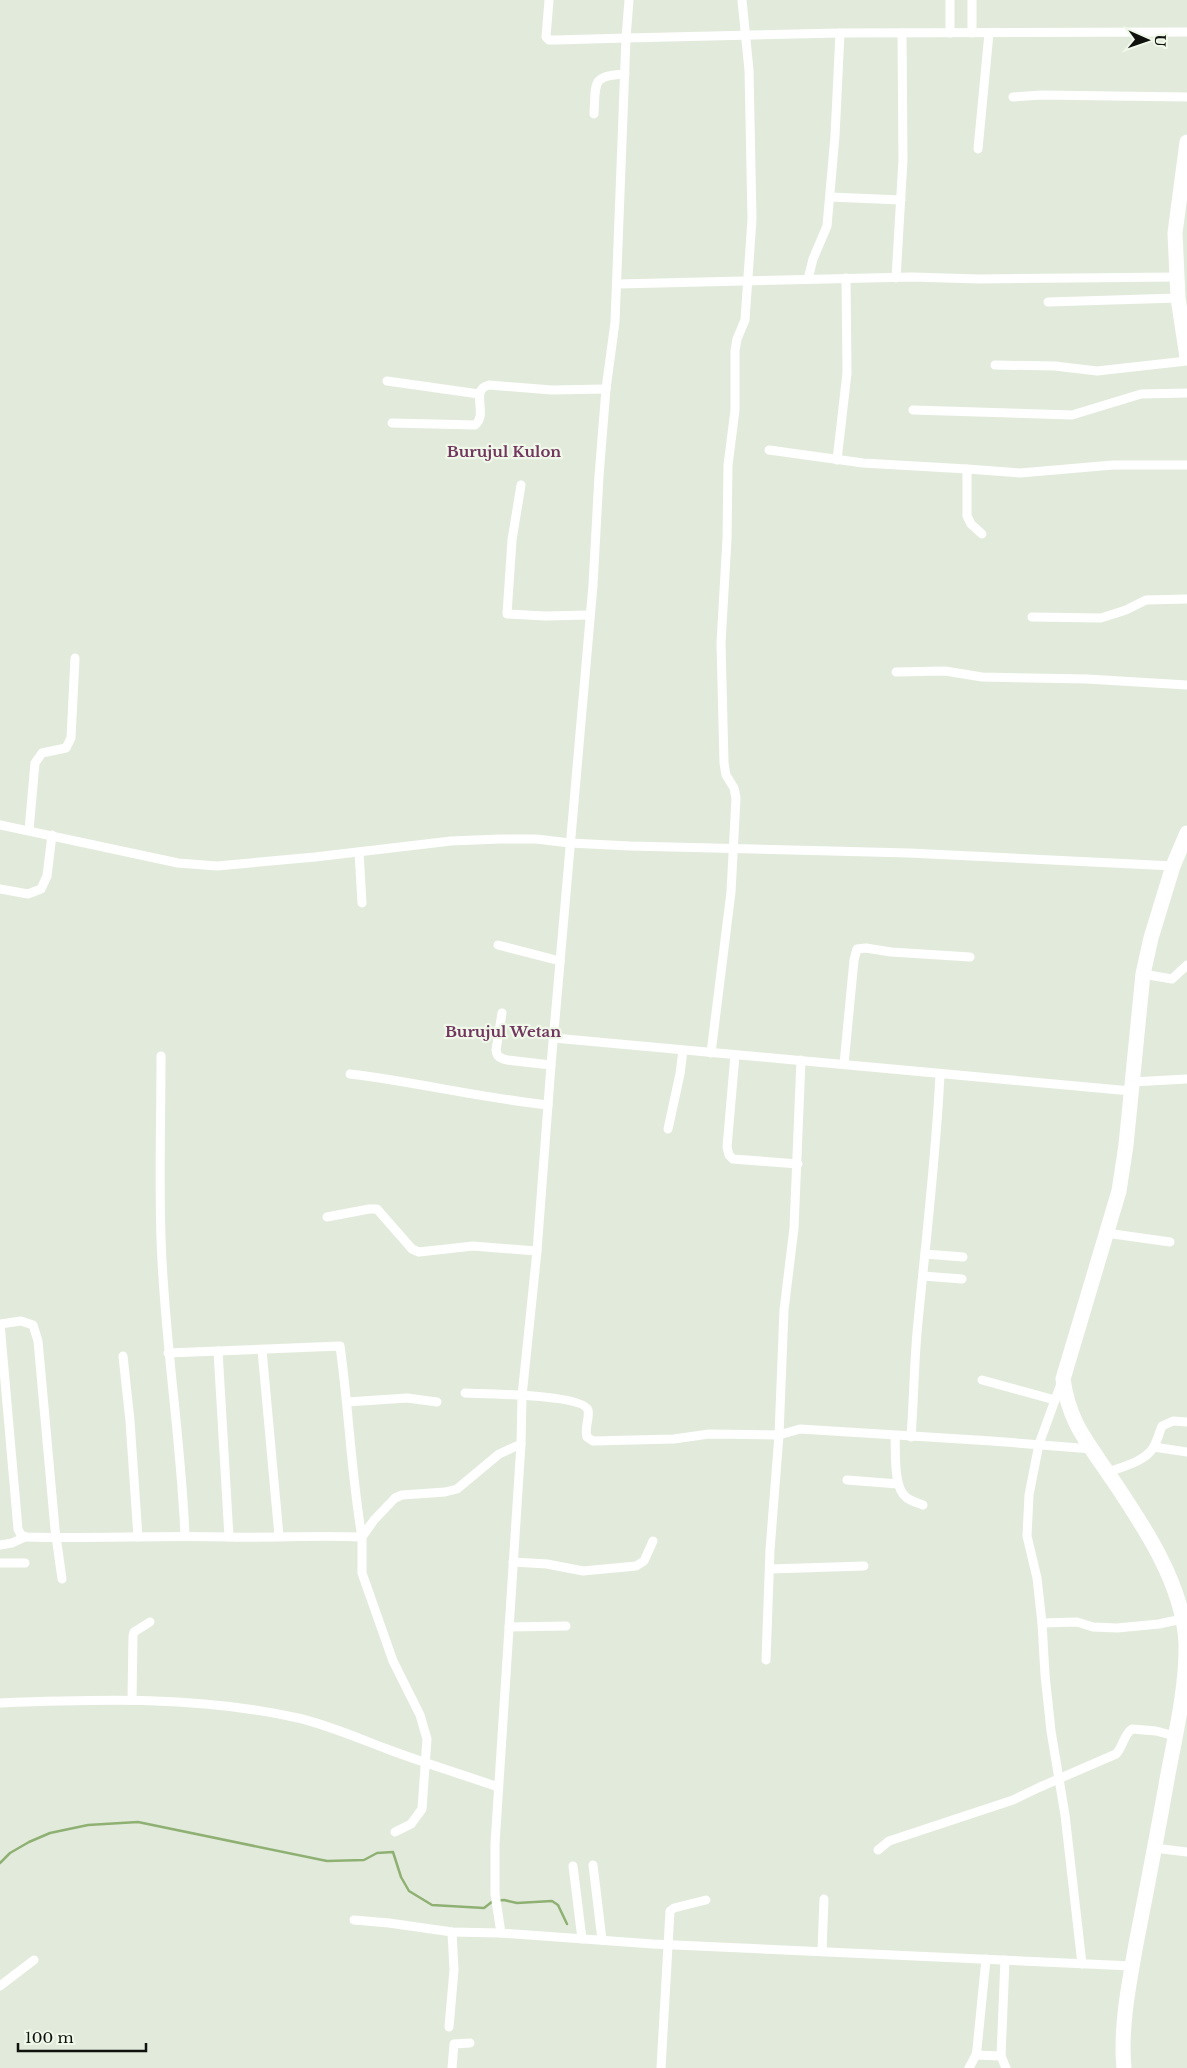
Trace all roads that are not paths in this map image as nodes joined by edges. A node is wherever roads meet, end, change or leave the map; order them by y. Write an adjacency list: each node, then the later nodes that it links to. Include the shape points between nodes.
1 (549, 0): 13 (street, via 547,39)
2 (629, 0): 13 (street)
3 (742, 0): 12 (street)
4 (950, 0): 9 (street)
5 (972, 0): 10 (street)
6 (1187, 32): 11 (street)
7 (840, 33): 8 (street); 12 (street); 20 (street)
8 (902, 33): 9 (street); 21 (street)
9 (950, 33): 10 (street)
10 (972, 33): 11 (street)
11 (989, 33): 19 (street)
12 (744, 35): 13 (street); 26 (street, via 749,70 753,180)
13 (626, 38): 14 (street)
14 (625, 74): 17 (street, via 606,75 598,80); 27 (street)
15 (1013, 97): 16 (street)
16 (1187, 97)
17 (594, 114)
18 (1187, 142): 22 (highway, via 1175,233)
19 (978, 149)
20 (830, 197): 21 (street); 25 (street, via 827,226)
21 (901, 200): 24 (street)
22 (1176, 277): 24 (street); 28 (highway)
23 (846, 278): 24 (street); 25 (street); 39 (street, via 847,373)
24 (896, 278)
25 (808, 279): 26 (street)
26 (748, 280): 27 (street); 55 (street, via 745,320 735,351 735,410 728,465 721,642 724,763 736,798)
27 (618, 284): 33 (street)
28 (1178, 298): 29 (street); 30 (highway)
29 (1048, 302)
30 (1187, 359): 31 (street, via 1096,371 1054,366)
31 (995, 365)
32 (387, 381): 35 (street)
33 (606, 389): 35 (street, via 552,390 489,385 481,388); 45 (street)
34 (1187, 393): 36 (street, via 1141,394 1072,415)
35 (479, 394): 37 (street, via 480,418 475,425)
36 (913, 410)
37 (392, 423)
38 (769, 450): 39 (street)
39 (838, 460): 41 (street)
40 (1187, 465): 41 (street, via 1114,465 1020,473)
41 (968, 469): 43 (street, via 967,516)
42 (521, 485): 45 (street, via 512,540 507,614)
43 (982, 534)
44 (1187, 599): 46 (street, via 1146,600 1101,618)
45 (590, 615): 54 (street)
46 (1032, 617)
47 (75, 658): 51 (street, via 71,738 66,748 42,753 35,763)
48 (896, 672): 49 (street, via 944,671 982,676)
49 (1187, 685)
50 (0, 825): 51 (street)
51 (29, 830): 53 (street)
52 (1187, 833): 57 (highway)
53 (52, 835): 56 (street, via 178,863 217,866); 58 (street, via 47,876 39,891 28,894)
54 (570, 843): 55 (street); 56 (street, via 536,839 451,841); 62 (street)
55 (734, 849): 57 (street, via 909,853); 68 (street)
56 (359, 852): 59 (street)
57 (1173, 866): 64 (highway)
58 (0, 889)
59 (362, 903)
60 (498, 945): 62 (street)
61 (970, 957): 72 (street, via 857,949)
62 (560, 961): 66 (street)
63 (1187, 965): 64 (street, via 1172,979)
64 (1143, 974): 77 (highway)
65 (502, 1013): 73 (street, via 497,1054 500,1058)
66 (554, 1038): 67 (street); 73 (street)
67 (683, 1050): 68 (street); 79 (street)
68 (711, 1053): 69 (street)
69 (735, 1055): 71 (street); 80 (street, via 730,1157 733,1160)
70 (161, 1056): 91 (street, via 161,1238)
71 (801, 1060): 72 (street); 80 (street)
72 (844, 1064): 75 (street)
73 (551, 1065): 78 (street)
74 (350, 1074): 78 (street)
75 (940, 1074): 77 (street); 85 (street)
76 (1187, 1079): 77 (street)
77 (1132, 1087): 82 (highway, via 1122,1170)
78 (548, 1105): 84 (street)
79 (668, 1129)
80 (798, 1164): 101 (street, via 784,1310)
81 (328, 1217): 84 (street, via 377,1209 412,1249 419,1252 473,1246)
82 (1106, 1233): 83 (street); 93 (highway)
83 (1170, 1242)
84 (537, 1252): 96 (street)
85 (926, 1254): 86 (street); 87 (street)
86 (963, 1257)
87 (923, 1276): 88 (street); 103 (street, via 917,1323)
88 (962, 1279)
89 (262, 1350): 90 (street); 98 (street, via 340,1346); 114 (street)
90 (218, 1351): 91 (street); 117 (street)
91 (168, 1353): 113 (street, via 177,1420)
92 (123, 1356): 116 (street)
93 (1063, 1379): 97 (street); 107 (highway, via 1070,1412)
94 (982, 1380): 97 (street)
95 (465, 1393): 96 (street)
96 (522, 1396): 101 (street, via 553,1398 585,1406 588,1412 586,1433 588,1439 593,1440 674,1439 709,1434); 104 (street)
97 (1055, 1400): 105 (street)
98 (347, 1402): 99 (street, via 407,1398); 118 (street, via 348,1436)
99 (437, 1402)
100 (1187, 1422): 106 (street, via 1173,1421 1162,1426)
101 (779, 1435): 102 (street, via 800,1429); 126 (street)
102 (895, 1436): 103 (street); 111 (street)
103 (912, 1436): 105 (street)
104 (521, 1444): 118 (street, via 499,1454 458,1489 395,1498); 122 (street)
105 (1039, 1444): 107 (street); 129 (street, via 1029,1495 1027,1530)
106 (1154, 1447): 108 (street); 109 (street, via 1139,1460)
107 (1092, 1450): 109 (highway)
108 (1187, 1452)
109 (1108, 1472): 132 (highway, via 1164,1566)
110 (847, 1480): 111 (street)
111 (898, 1484): 112 (street, via 906,1498)
112 (923, 1505)
113 (185, 1536): 116 (street); 117 (street)
114 (279, 1536): 117 (street); 118 (street)
115 (25, 1537): 119 (street); 119 (street, via 18,1529 0,1324 22,1322 33,1325 38,1341); 121 (street, via 12,1544)
116 (138, 1537): 119 (street)
117 (229, 1537)
118 (362, 1537): 137 (street, via 362,1573 393,1661 424,1724)
119 (56, 1538): 127 (street)
120 (653, 1541): 122 (street, via 644,1561 636,1566 584,1571)
121 (0, 1545)
122 (513, 1562): 131 (street)
123 (0, 1563): 124 (street)
124 (25, 1563)
125 (864, 1566): 126 (street)
126 (770, 1569): 133 (street)
127 (62, 1579)
128 (150, 1622): 134 (street, via 133,1636)
129 (1042, 1623): 132 (street, via 1077,1622 1093,1627 1117,1628 1159,1624); 138 (street, via 1051,1731)
130 (566, 1626): 131 (street)
131 (509, 1627): 139 (street)
132 (1184, 1628): 136 (highway, via 1186,1656)
133 (766, 1660)
134 (132, 1700): 135 (street); 137 (street, via 207,1704 298,1718)
135 (0, 1703)
136 (1176, 1736): 138 (street, via 1132,1729 1127,1732 1122,1749 1116,1754); 141 (highway)
137 (427, 1764): 139 (street); 140 (street, via 422,1809 412,1824)
138 (1059, 1779): 142 (street, via 1013,1800 889,1841); 158 (street)
139 (498, 1787): 150 (street, via 495,1894)
140 (395, 1832)
141 (1154, 1848): 143 (street); 159 (highway)
142 (878, 1850)
143 (1187, 1852)
144 (593, 1865): 152 (street)
145 (573, 1866): 151 (street)
146 (824, 1899): 154 (street)
147 (706, 1900): 153 (street, via 672,1909)
148 (354, 1920): 149 (street)
149 (452, 1932): 150 (street); 161 (street, via 454,1970)
150 (501, 1933): 151 (street)
151 (582, 1939): 152 (street)
152 (602, 1940): 153 (street)
153 (667, 1944): 154 (street); 166 (street)
154 (822, 1951): 155 (street)
155 (986, 1959): 157 (street); 163 (street)
156 (34, 1960): 160 (street)
157 (1005, 1960): 158 (street); 164 (street)
158 (1082, 1964): 159 (street)
159 (1132, 1966): 169 (highway, via 1122,2048)
160 (0, 1986)
161 (449, 2027)
162 (470, 2043): 165 (street, via 454,2044)
163 (976, 2056): 164 (street); 167 (street)
164 (1001, 2056): 168 (street)
165 (452, 2068)
166 (661, 2068)
167 (969, 2068)
168 (1006, 2068)
169 (1124, 2068)

